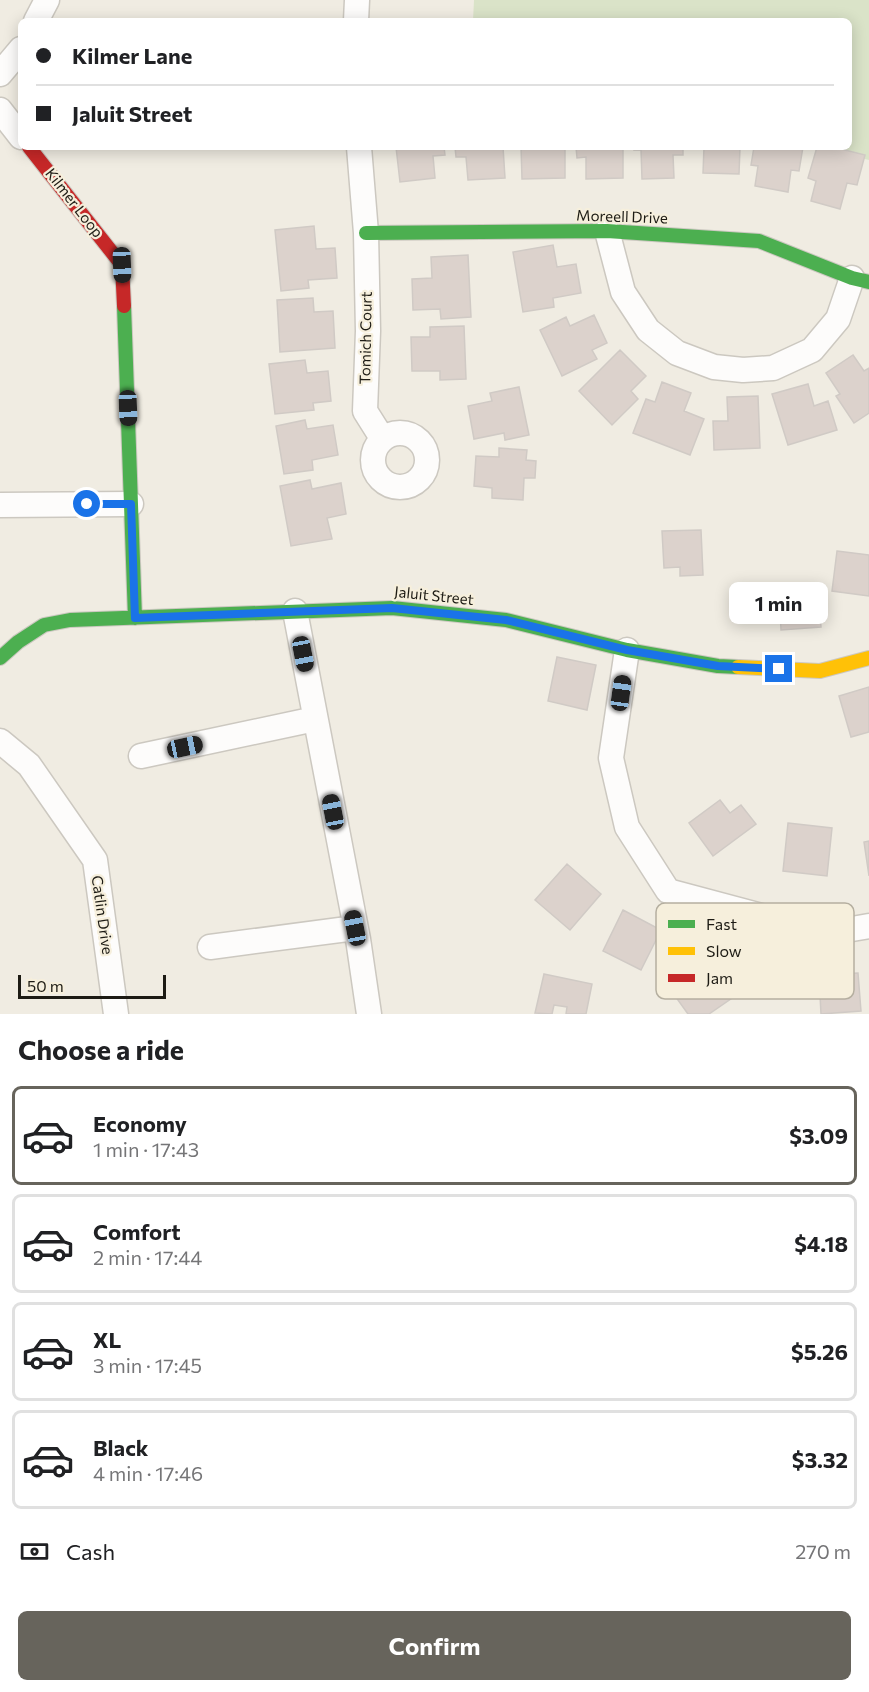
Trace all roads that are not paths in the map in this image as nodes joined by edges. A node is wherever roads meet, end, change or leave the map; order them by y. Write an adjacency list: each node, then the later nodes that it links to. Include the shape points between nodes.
1 (47, 0): 3 (street)
2 (357, 0): 4 (street)
3 (38, 18)
4 (356, 18)
5 (18, 52): 6 (street)
6 (0, 74)
7 (0, 110): 8 (street)
8 (18, 133)
9 (31, 150): 15 (street, Kilmer Loop, via 122,265)
10 (359, 150): 12 (street, Tomich Court)
11 (607, 231): 12 (street, Moreell Drive); 13 (street, Moreell Drive, via 759,241); 13 (street, via 623,292 648,330 677,352 714,367 773,368 812,350 838,319)
12 (366, 233): 14 (street, Tomich Court, via 365,411)
13 (860, 280)
14 (382, 438)
15 (131, 504): 16 (street); 18 (street, Kilmer Loop)
16 (0, 505)
17 (295, 611): 18 (street, Jaluit Street); 19 (street, Jaluit Street, via 392,608 506,620); 22 (street)
18 (135, 618): 20 (street, Jaluit Street, via 44,625)
19 (627, 650): 21 (street, Jaluit Street, via 718,666 820,671); 25 (street, via 611,758 627,827 668,891)
20 (0, 658)
21 (869, 658)
22 (315, 719): 24 (street); 27 (street)
23 (0, 741): 30 (street, Catlin Drive, via 29,765 95,860)
24 (141, 756)
25 (713, 903)
26 (869, 926): 28 (street)
27 (355, 928): 29 (street); 31 (street)
28 (854, 929)
29 (210, 947)
30 (116, 1014)
31 (369, 1014)

